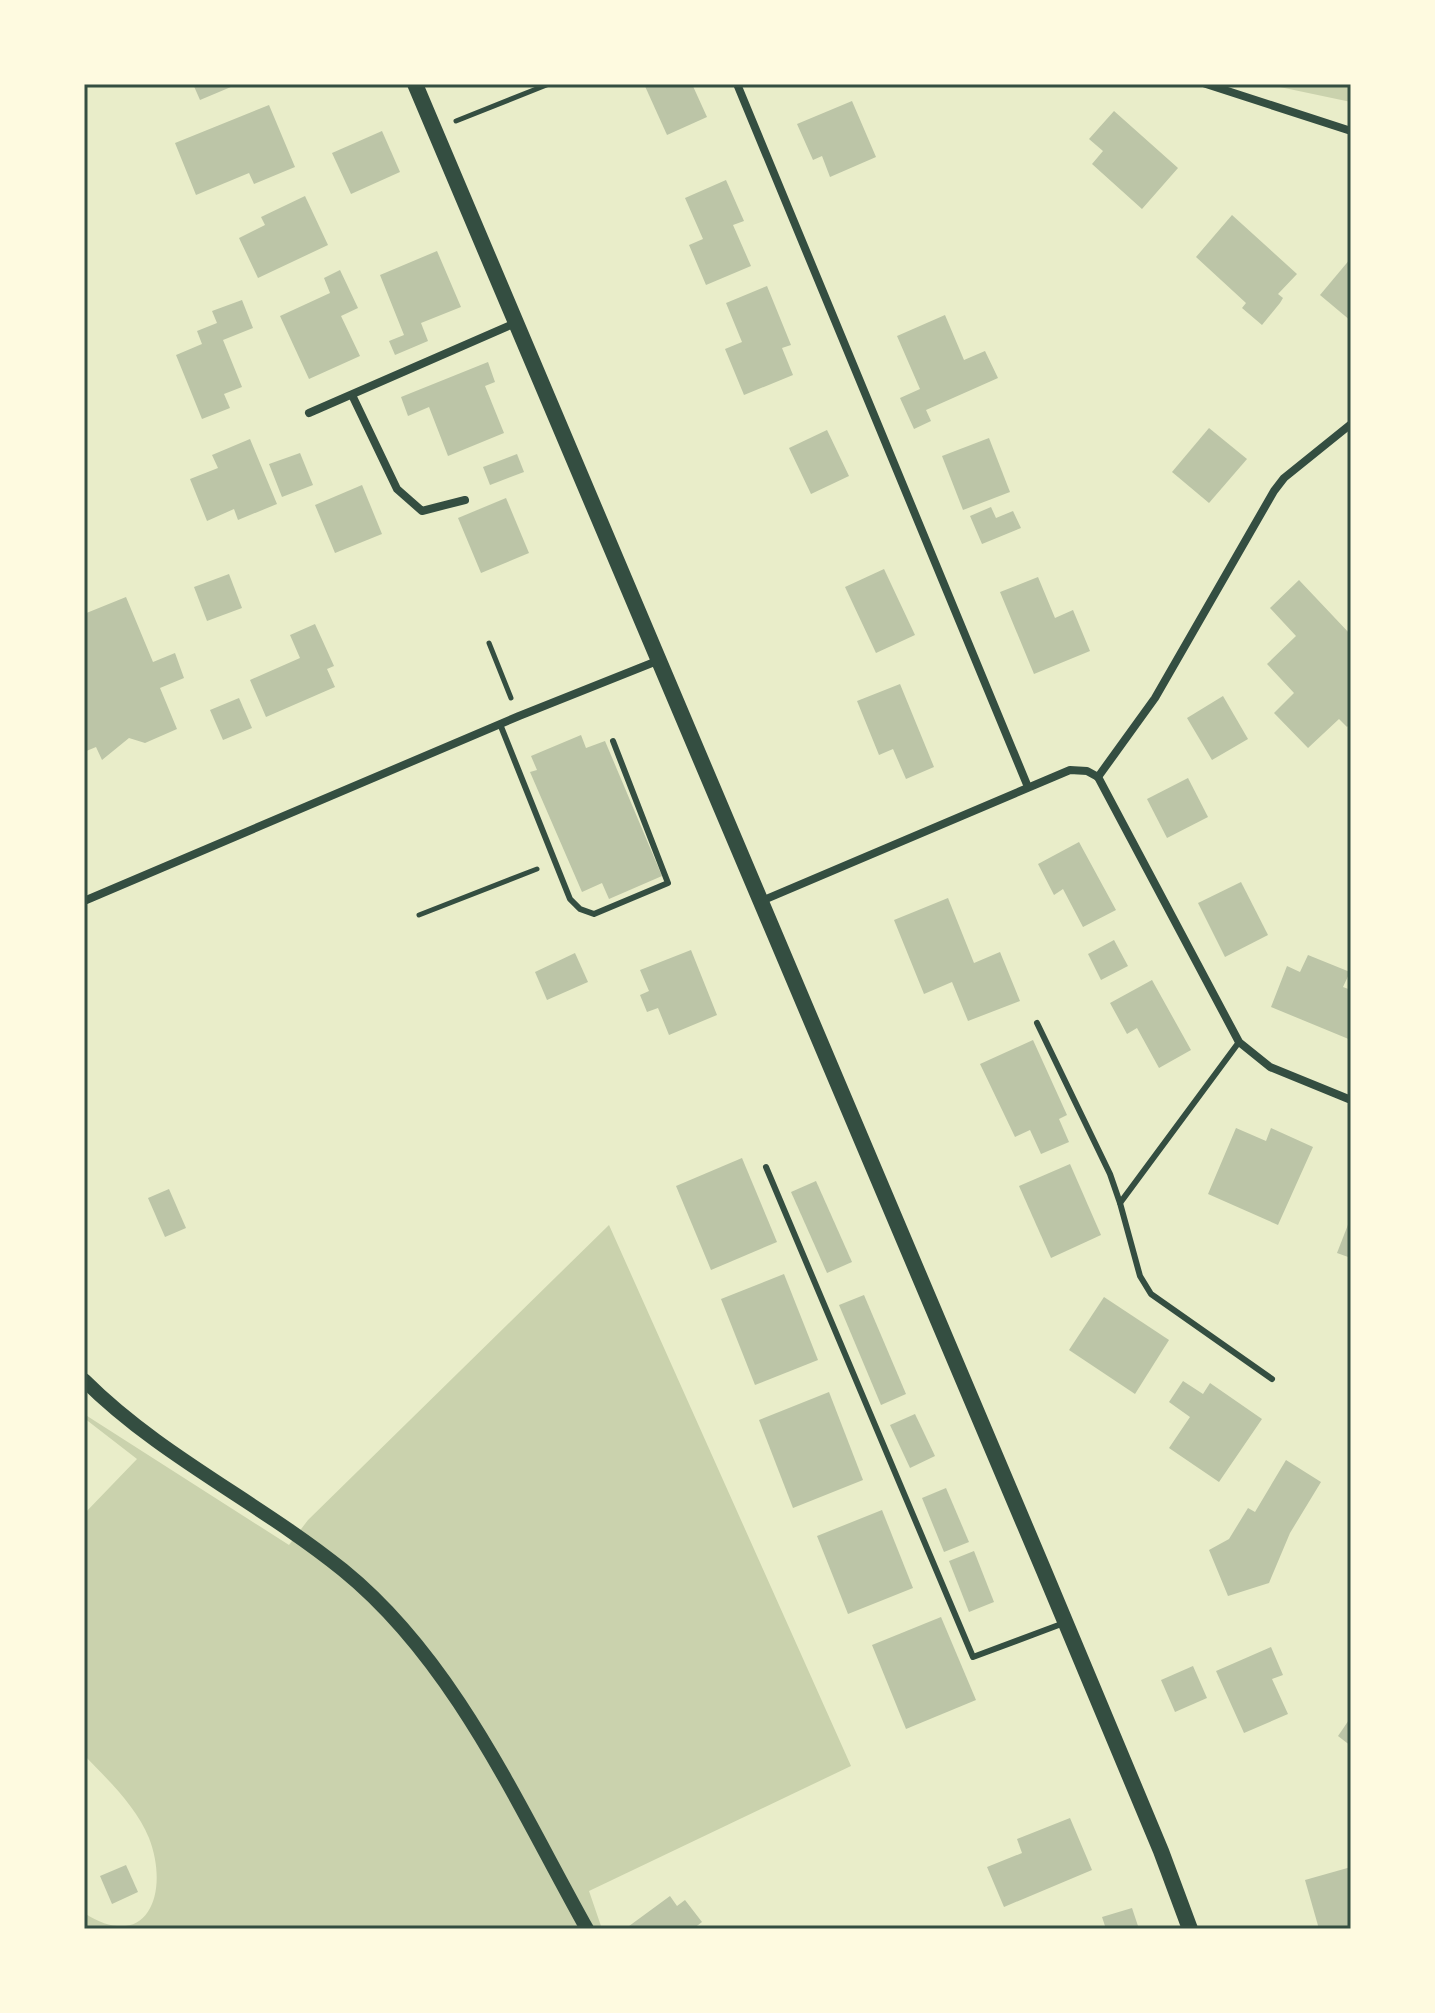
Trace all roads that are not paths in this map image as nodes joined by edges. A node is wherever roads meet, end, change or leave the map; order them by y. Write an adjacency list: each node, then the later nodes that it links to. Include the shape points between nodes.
1 (415, 84): 5 (main road)
2 (737, 84): 14 (street)
3 (1206, 84): 4 (street)
4 (1351, 131)
5 (513, 324): 6 (street); 10 (main road)
6 (352, 395): 7 (street); 9 (street, via 397,489 422,511)
7 (309, 413)
8 (1351, 424): 13 (street, via 1274,491 1155,698)
9 (465, 500)
10 (657, 661): 11 (street); 16 (main road)
11 (500, 724): 12 (lane, via 570,899 594,914 668,883); 15 (street)
12 (613, 741)
13 (1098, 777): 14 (street, via 1070,770); 18 (street)
14 (1028, 787): 16 (street)
15 (84, 901)
16 (759, 902): 24 (main road)
17 (1037, 1023): 21 (lane)
18 (1239, 1042): 19 (street, via 1270,1067); 21 (lane)
19 (1351, 1100)
20 (766, 1167): 24 (lane, via 973,1657)
21 (1120, 1203): 22 (lane, via 1140,1276 1151,1294)
22 (1272, 1379)
23 (84, 1380): 25 (street, via 137,1428 344,1571 383,1609 460,1707)
24 (1065, 1622): 26 (main road)
25 (587, 1929)
26 (1190, 1929)

